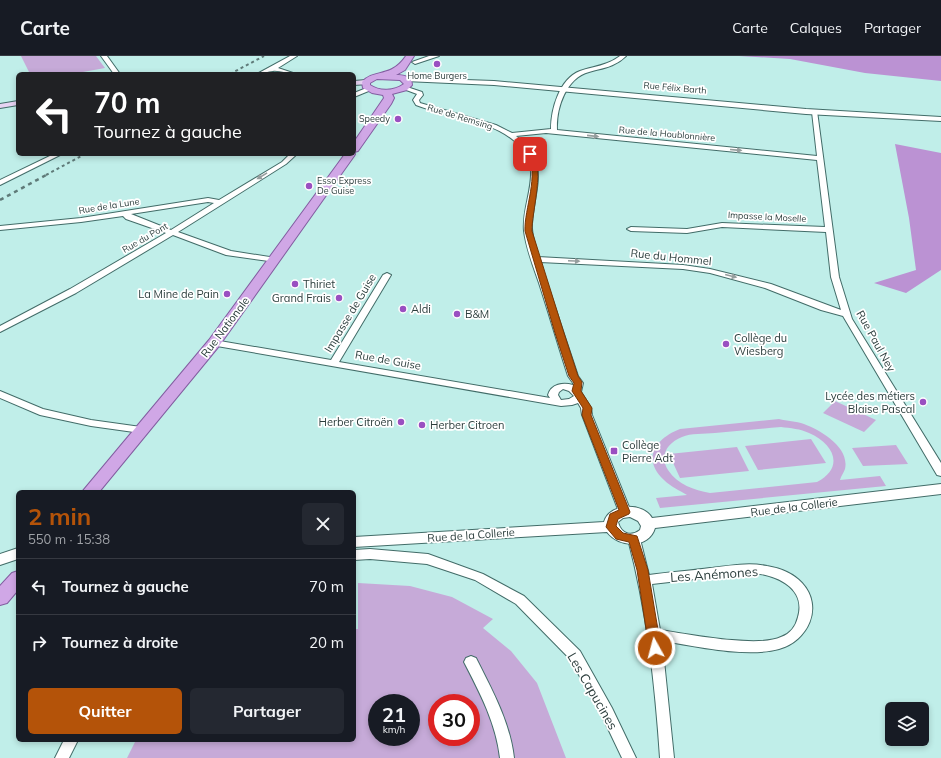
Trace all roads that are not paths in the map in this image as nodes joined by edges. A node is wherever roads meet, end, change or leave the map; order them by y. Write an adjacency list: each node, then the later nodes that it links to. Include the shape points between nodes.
1 (104, 56): 7 (street)
2 (294, 56): 6 (street)
3 (436, 56): 5 (street)
4 (623, 56): 14 (street, via 610,63 579,70)
5 (413, 58): 10 (main road, via 402,68); 11 (main road)
6 (273, 69): 8 (street); 9 (street)
7 (116, 72)
8 (265, 72)
9 (285, 72)
10 (386, 76): 11 (main road); 13 (main road, via 374,77)
11 (405, 82): 14 (street, Rue Félix Barth, via 436,79); 15 (main road); 22 (street, Rue de Remsing, via 420,93 416,100 418,104 482,123)
12 (356, 83): 13 (main road)
13 (368, 86): 15 (main road); 16 (street)
14 (562, 89): 19 (street, Rue Félix Barth); 21 (street, via 553,123)
15 (387, 92): 23 (main road, via 388,101)
16 (356, 94)
17 (16, 103): 18 (main road)
18 (0, 106)
19 (815, 112): 20 (street, Rue Félix Barth); 27 (street, Rue Paul Ney)
20 (941, 119)
21 (554, 132): 22 (street, Rue de la Houblonnière); 27 (street, Rue de la Houblonnière, one-way to 27)
22 (511, 135): 35 (street, Rue de Remsing, via 533,158 535,182 528,231)
23 (356, 146)
24 (55, 156): 28 (street)
25 (292, 156): 29 (street, Rue du Pont, one-way to 29)
26 (349, 156): 36 (main road, Rue Nationale)
27 (821, 158): 33 (street, Rue Paul Ney)
28 (0, 184)
29 (220, 202): 30 (street, Rue de la Lune, via 208,200); 34 (street, Rue du Pont)
30 (125, 213): 31 (street, Rue de la Lune); 34 (street, via 129,217)
31 (0, 228)
32 (631, 229): 33 (street, Impasse la Moselle, via 687,231 722,225)
33 (830, 230): 38 (street, Rue Paul Ney, via 835,277)
34 (174, 233): 36 (street, via 229,253); 39 (street, Rue du Pont, via 72,292)
35 (536, 259): 38 (street, Rue du Hommel, one-way to 38, via 683,267 710,271 768,286); 42 (street, Rue de Remsing)
36 (273, 260): 40 (main road, Rue Nationale)
37 (387, 275): 41 (street, Impasse de Guise)
38 (846, 314): 50 (street, Rue Paul Ney, via 906,418)
39 (0, 329)
40 (214, 343): 41 (street, Rue de Guise); 49 (main road, Rue Nationale)
41 (334, 363): 46 (street, Rue de Guise)
42 (574, 376): 43 (street); 45 (street, Rue de Remsing, via 578,382)
43 (565, 387): 45 (street); 46 (street, via 554,391 552,395)
44 (0, 394): 49 (street, via 40,412)
45 (578, 394): 47 (street, via 575,401); 48 (street, Rue de Remsing, via 587,408)
46 (557, 401): 47 (street, Rue de Guise)
47 (568, 403): 48 (street)
48 (587, 415): 53 (street, Rue de Remsing)
49 (141, 430): 52 (main road, Rue Nationale)
50 (941, 472)
51 (941, 489): 54 (street, Rue de la Collerie)
52 (92, 490)
53 (625, 512): 54 (street, via 639,515); 55 (street, via 614,517)
54 (648, 524): 56 (street, via 645,534)
55 (611, 527): 56 (street, via 619,536); 57 (street, Rue de la Collerie)
56 (634, 539): 62 (street)
57 (356, 542)
58 (16, 554): 60 (street)
59 (356, 555): 69 (street, Les Capucines, via 428,559 479,577 520,600 575,655)
60 (0, 560)
61 (16, 580): 63 (main road)
62 (645, 580): 64 (street); 64 (street, Les Anémones, via 748,569 766,570 785,577 800,589 806,607 804,623 795,636 779,644 749,646)
63 (0, 598)
64 (654, 634): 70 (street)
65 (471, 662): 68 (street, via 503,733)
66 (70, 742): 67 (street)
67 (62, 758)
68 (507, 758)
69 (629, 758)
70 (667, 758)

